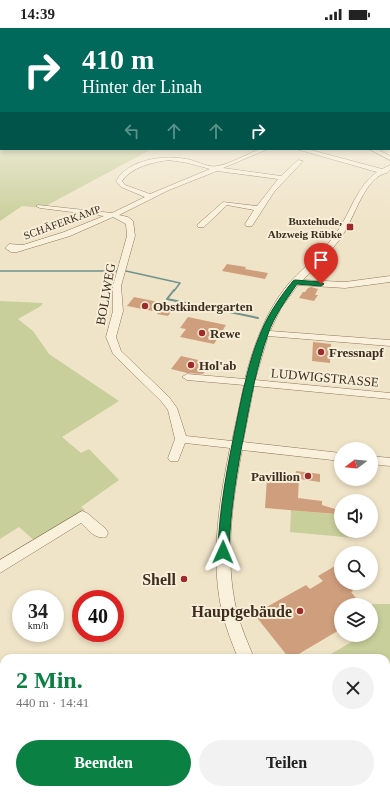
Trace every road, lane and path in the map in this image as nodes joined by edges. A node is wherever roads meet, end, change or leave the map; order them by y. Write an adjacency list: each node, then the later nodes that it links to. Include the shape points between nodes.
1 (262, 150): 9 (street, SCHÄFERKAMP)
2 (304, 150): 6 (street)
3 (374, 150): 4 (street)
4 (390, 158)
5 (300, 161): 12 (street)
6 (357, 164): 8 (street); 10 (street)
7 (390, 166): 8 (street); 10 (street)
8 (369, 167): 10 (street)
9 (215, 168): 12 (street); 14 (street, SCHÄFERKAMP); 14 (street, via 186,159 159,159 140,165 121,176 119,180 123,186)
10 (380, 172): 11 (street); 13 (street)
11 (390, 176): 13 (street)
12 (282, 178): 16 (street)
13 (370, 180): 22 (street, via 359,194 345,226)
14 (151, 197): 17 (street, SCHÄFERKAMP)
15 (40, 206): 17 (street, BOLLWEG)
16 (258, 208): 18 (street); 19 (street, via 225,203)
17 (113, 215): 20 (street, SCHÄFERKAMP, via 67,234); 28 (street, BOLLWEG, via 130,222 132,229 118,286 118,311 112,337 116,352 164,399 172,410)
18 (249, 224)
19 (201, 225)
20 (18, 248)
21 (389, 280): 22 (street, via 345,285)
22 (295, 282): 23 (street, via 276,309)
23 (264, 333): 24 (street); 26 (street)
24 (390, 343)
25 (187, 377): 26 (street, LUDWIGSTRASSE)
26 (249, 384): 27 (street, LUDWIGSTRASSE); 29 (street)
27 (390, 396)
28 (181, 439): 29 (street); 31 (street)
29 (237, 445): 30 (street); 36 (street, via 227,503 223,552 228,603)
30 (334, 456)
31 (174, 458)
32 (378, 461): 33 (street)
33 (390, 462)
34 (101, 532): 35 (street, via 82,516)
35 (0, 567)
36 (245, 654)

